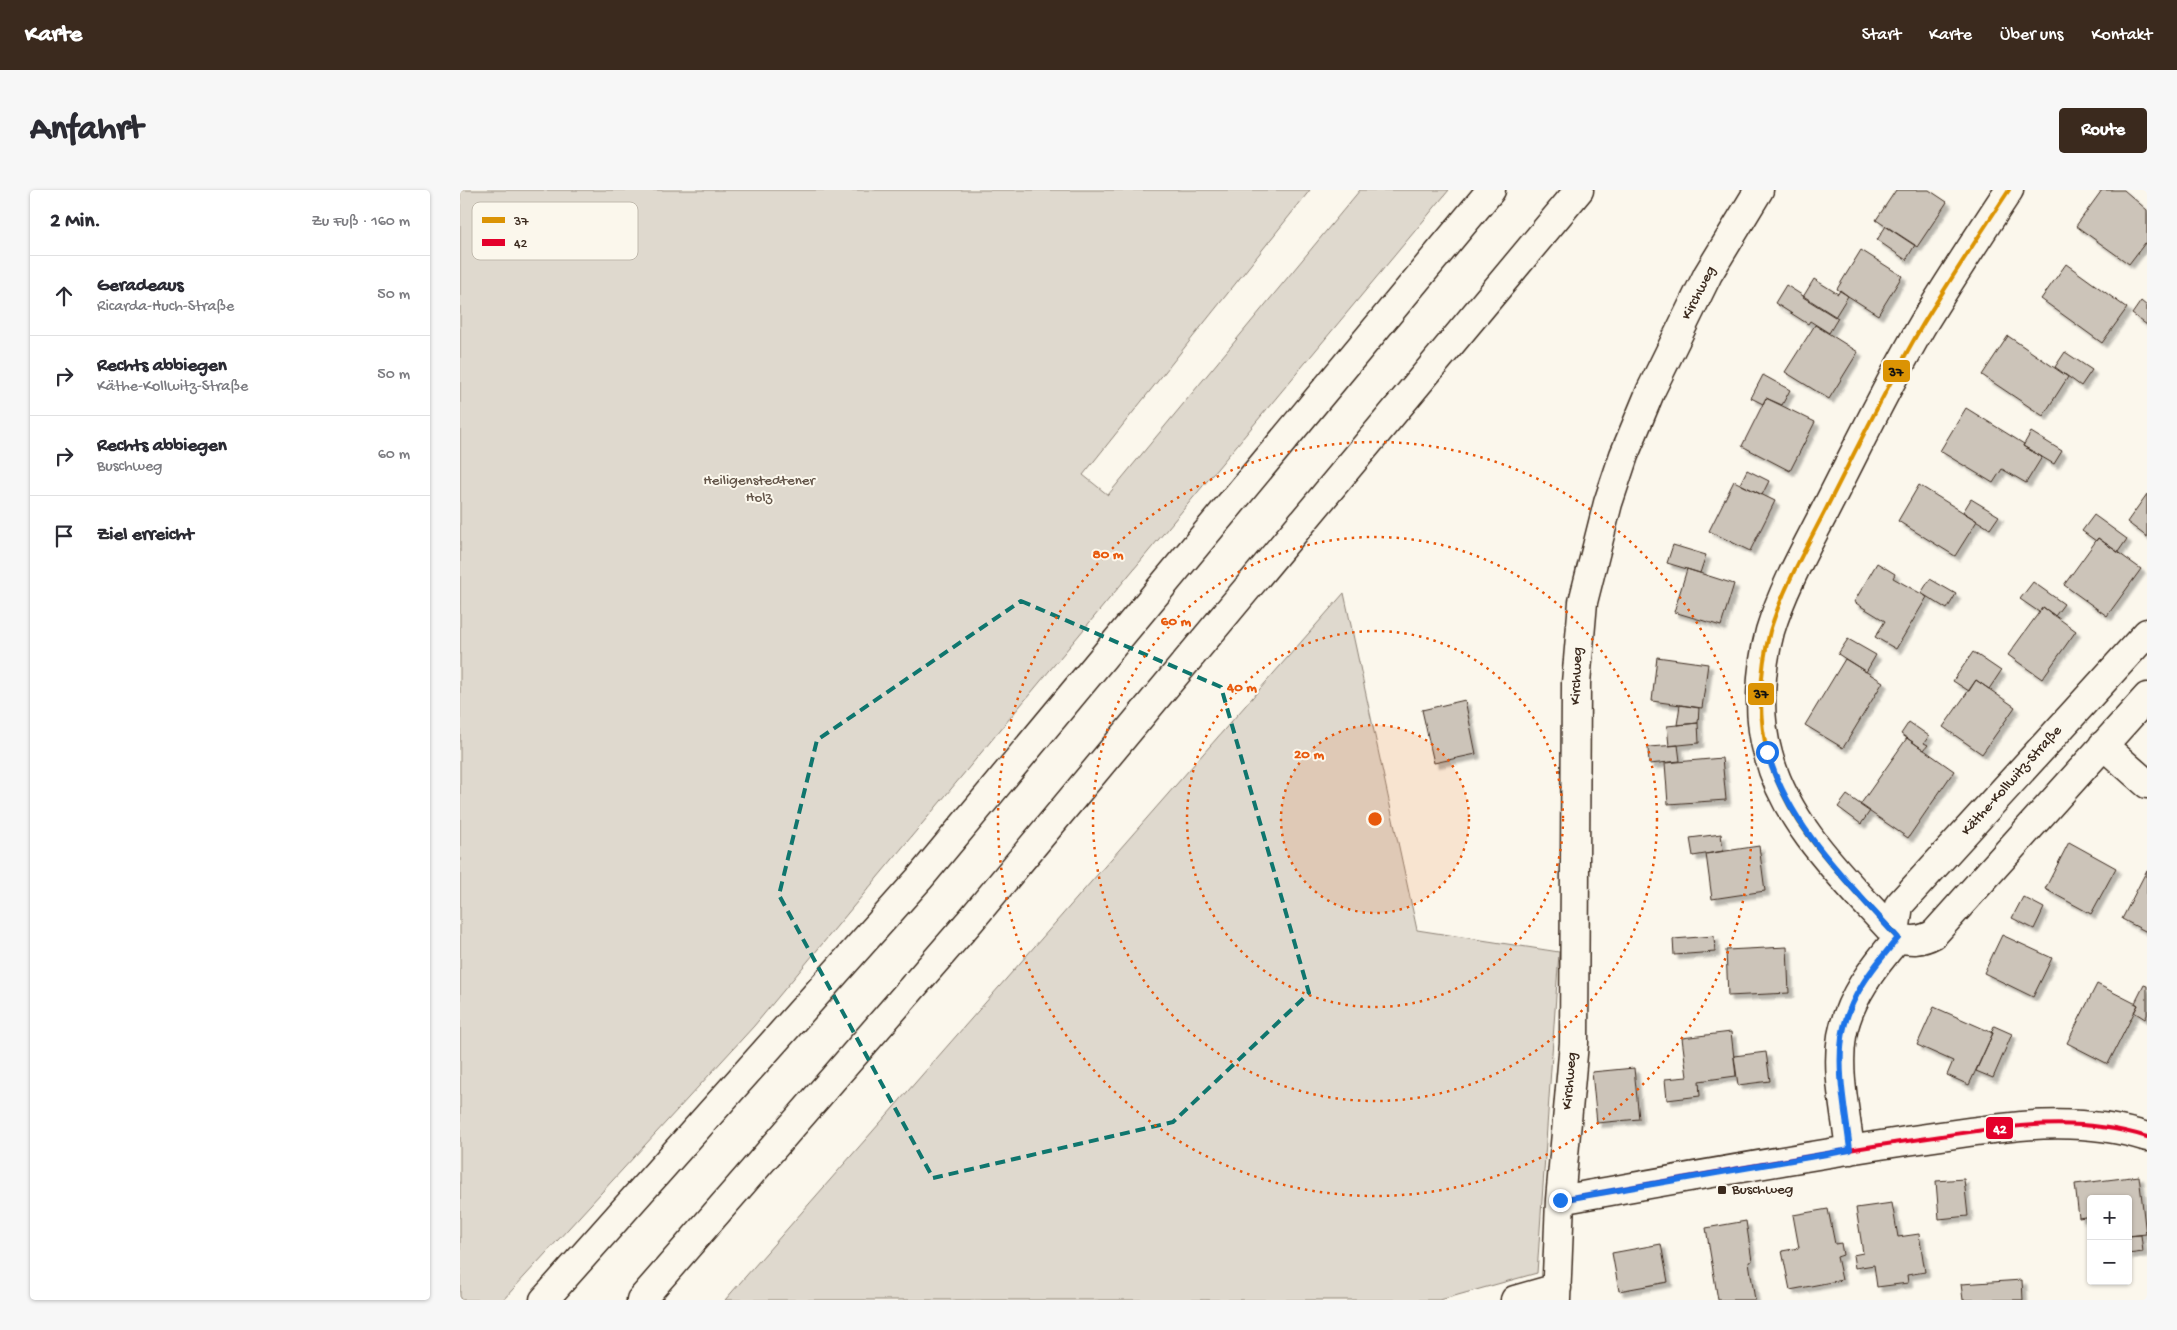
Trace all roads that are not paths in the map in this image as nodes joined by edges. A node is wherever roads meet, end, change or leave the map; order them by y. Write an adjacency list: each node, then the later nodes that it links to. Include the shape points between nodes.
1 (1490, 190): 14 (main road, via 919,879)
2 (1579, 190): 15 (main road, via 971,920)
3 (1759, 190): 12 (main road, Kirchweg, via 1708,274 1651,390 1608,503 1583,602 1576,683 1575,1006)
4 (2009, 190): 9 (main road, via 1922,325 1872,417 1791,579 1771,630 1764,660 1762,705 1772,770 1788,803 1823,855)
5 (2147, 633): 9 (main road, Käthe-Kollwitz-Straße, via 1899,905)
6 (2147, 697): 7 (main road)
7 (2103, 745): 8 (main road); 9 (main road, via 1934,934 1924,940)
8 (2147, 784)
9 (1898, 938): 11 (main road, via 1864,982 1842,1036 1840,1066)
10 (2147, 1137): 11 (main road, via 2094,1126 2054,1123)
11 (1850, 1150): 12 (main road)
12 (1560, 1200): 13 (main road, Kirchweg)
13 (1557, 1294): 16 (main road)
14 (544, 1300)
15 (641, 1300)
16 (1515, 1300)

